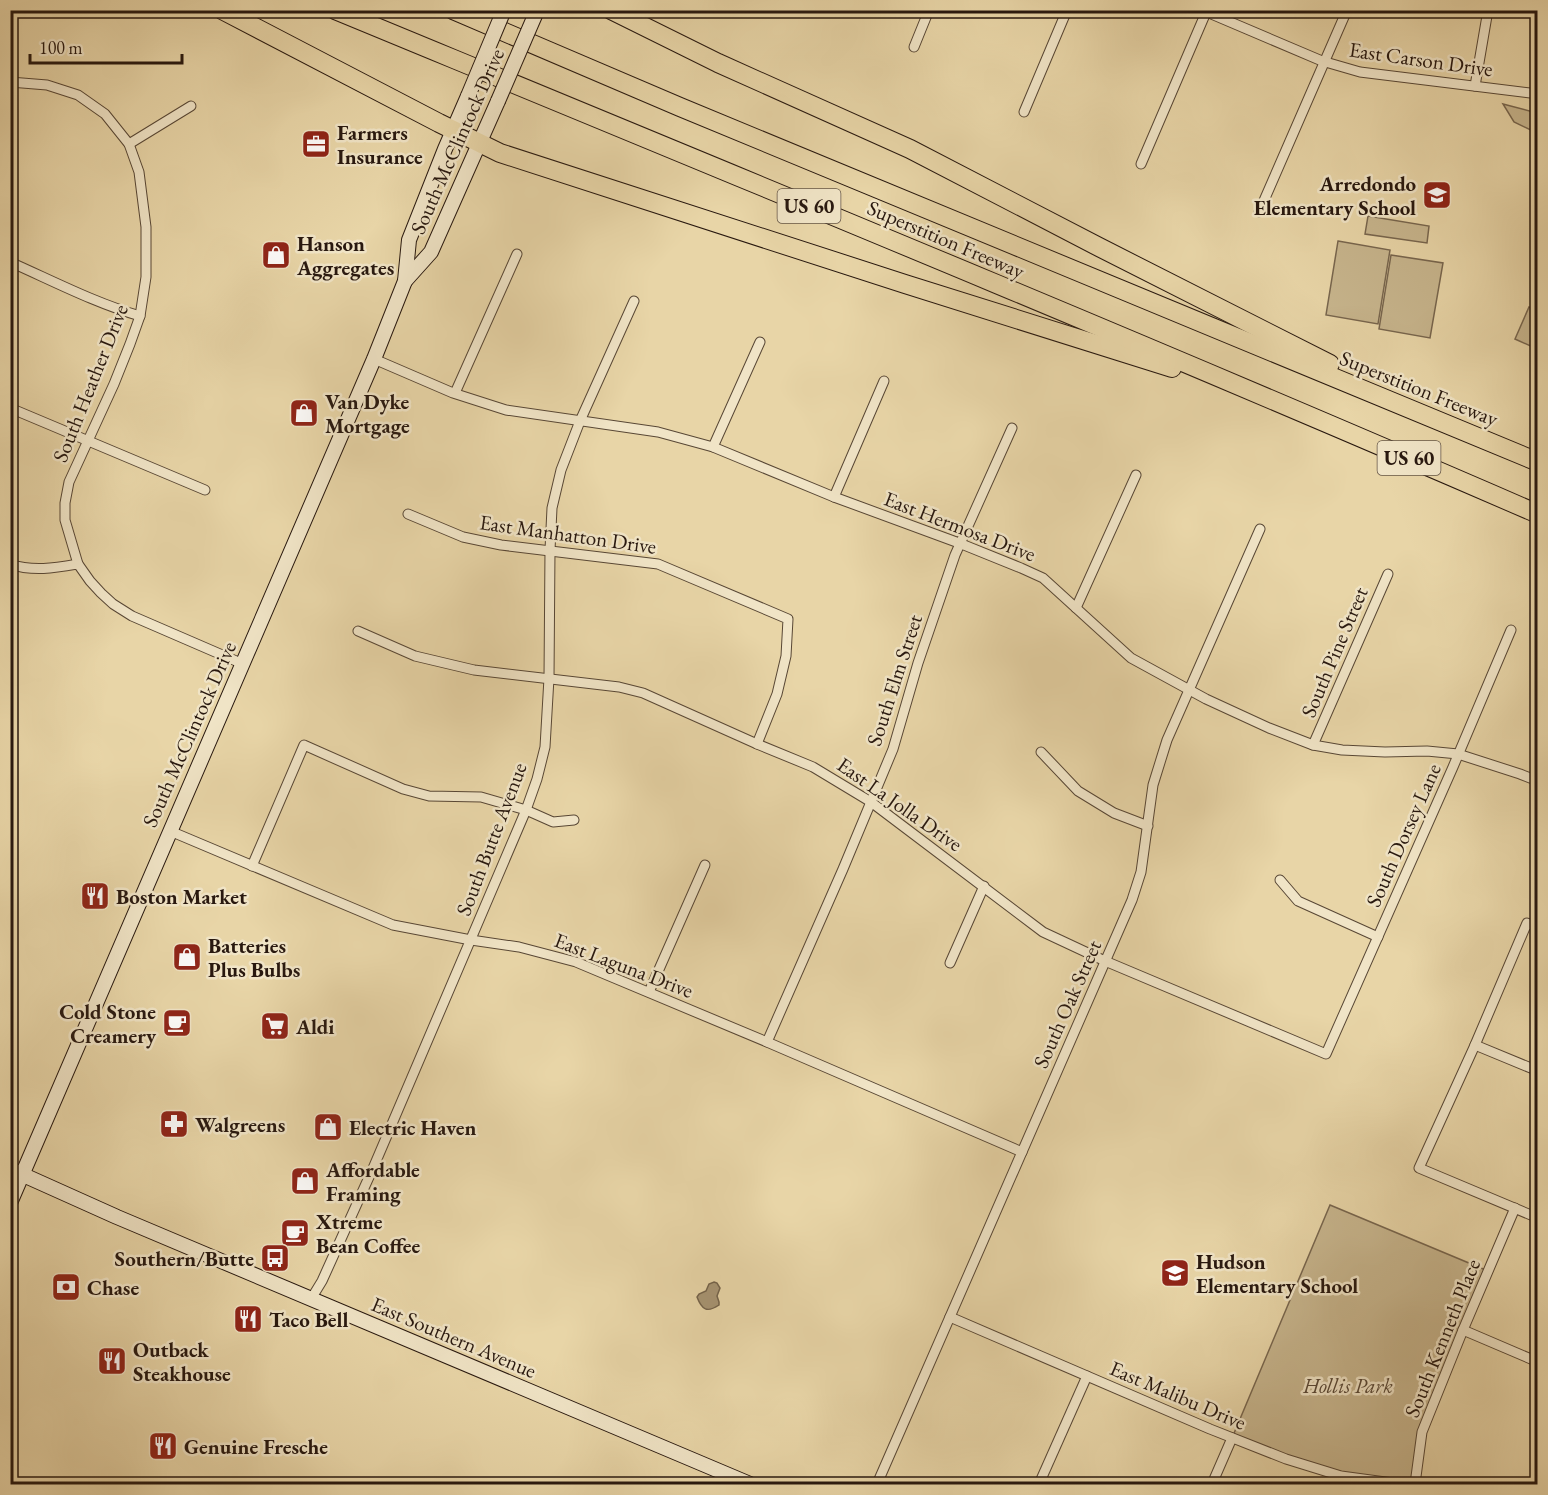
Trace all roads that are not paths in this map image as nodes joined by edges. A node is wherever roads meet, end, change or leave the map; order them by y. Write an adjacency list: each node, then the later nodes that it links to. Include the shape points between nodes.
1 (222, 10): 21 (highway)
2 (336, 10): 35 (highway, Superstition Freeway / US 60)
3 (453, 10): 19 (highway, Superstition Freeway / US 60)
4 (478, 10): 19 (highway)
5 (504, 10): 21 (main road, South McClintock Drive, bridge)
6 (611, 10): 38 (highway, via 718,63 910,148)
7 (929, 10): 13 (street)
8 (1067, 10): 20 (street)
9 (1347, 10): 14 (street)
10 (1488, 10): 16 (street)
11 (1205, 11): 14 (street, East Carson Drive); 24 (street)
12 (536, 12): 22 (main road, South McClintock Drive, bridge)
13 (914, 47)
14 (1324, 62): 16 (street, East Carson Drive, via 1360,72); 25 (street)
15 (10, 82): 23 (street, South Heather Drive, via 47,85 78,95 105,114)
16 (1475, 86): 17 (street, East Carson Drive)
17 (1538, 94)
18 (191, 106): 23 (street)
19 (680, 106): 38 (highway, Superstition Freeway / US 60)
20 (1024, 112)
21 (453, 130): 22 (highway); 28 (main road, South McClintock Drive, via 409,240)
22 (480, 143): 28 (main road, South McClintock Drive, via 430,252); 35 (highway, via 500,153 783,245)
23 (129, 144): 30 (street, South Heather Drive, via 139,172 146,227 146,277)
24 (1141, 164)
25 (1259, 212)
26 (517, 254): 34 (street)
27 (10, 262): 30 (street)
28 (405, 281): 32 (main road, South McClintock Drive)
29 (634, 301): 37 (street, South Butte Avenue)
30 (140, 316): 40 (street, South Heather Drive)
31 (760, 342): 41 (street)
32 (374, 359): 34 (street, East Hermosa Drive); 57 (main road, South McClintock Drive)
33 (884, 381): 45 (street)
34 (455, 393): 37 (street, East Hermosa Drive, via 506,410)
35 (1281, 403): 47 (highway, Superstition Freeway / US 60)
36 (10, 408): 40 (street)
37 (580, 421): 41 (street, East Hermosa Drive, via 658,432); 50 (street, South Butte Avenue, via 561,470 552,508)
38 (1449, 425): 42 (highway, Superstition Freeway / US 60)
39 (1012, 428): 49 (street, South Elm Street)
40 (88, 441): 44 (street); 52 (street, South Heather Drive, via 69,482 65,503 65,520)
41 (713, 447): 45 (street, East Hermosa Drive)
42 (1538, 462)
43 (1136, 475): 54 (street)
44 (205, 490)
45 (834, 497): 49 (street, East Hermosa Drive)
46 (408, 514): 50 (street, East Manhatton Drive, via 463,537)
47 (1538, 514)
48 (1260, 529): 59 (street, South Oak Street)
49 (959, 543): 54 (street, East Hermosa Drive, via 1043,578); 65 (street, South Elm Street, via 893,749)
50 (550, 550): 58 (street, South Butte Avenue); 60 (street, East Manhatton Drive, via 658,564 788,619 786,656 777,694)
51 (10, 564): 52 (street, via 35,569)
52 (78, 564): 57 (street, via 101,593 132,616)
53 (1388, 574): 61 (street, South Pine Street)
54 (1076, 608): 59 (street, East Hermosa Drive, via 1131,658)
55 (1510, 630): 63 (street, South Dorsey Lane)
56 (358, 631): 58 (street, East La Jolla Drive, via 415,657 474,670)
57 (243, 664): 69 (main road, South McClintock Drive)
58 (549, 678): 60 (street, East La Jolla Drive, via 644,693); 66 (street, South Butte Avenue, via 544,747)
59 (1188, 690): 61 (street, East Hermosa Drive); 68 (street, South Oak Street, via 1155,776)
60 (757, 744): 65 (street, East La Jolla Drive, via 813,767)
61 (1313, 745): 63 (street, East Hermosa Drive, via 1342,750)
62 (1041, 752): 68 (street, via 1078,791 1114,813)
63 (1458, 754): 64 (street, East Hermosa Drive); 75 (street, South Dorsey Lane)
64 (1538, 781)
65 (871, 802): 73 (street, East La Jolla Drive); 80 (street, South Elm Street)
66 (526, 810): 67 (street, via 553,822); 71 (street, via 481,797 429,796 403,789 304,745); 76 (street, South Butte Avenue)
67 (574, 820)
68 (1148, 826): 77 (street, South Oak Street, via 1141,872)
69 (170, 831): 71 (street, East Laguna Drive); 85 (main road, South McClintock Drive)
70 (705, 865): 79 (street)
71 (252, 866): 76 (street, East Laguna Drive, via 393,925)
72 (1280, 880): 75 (street, via 1298,901)
73 (984, 886): 77 (street, East La Jolla Drive, via 1043,932); 78 (street)
74 (1538, 928): 81 (street, via 1527,923)
75 (1378, 937): 82 (street, South Dorsey Lane)
76 (471, 940): 79 (street, East Laguna Drive, via 576,962); 89 (street, South Butte Avenue, via 374,1166)
77 (1105, 961): 82 (street, East La Jolla Drive); 84 (street, South Oak Street)
78 (950, 963)
79 (649, 992): 80 (street, East Laguna Drive)
80 (767, 1042): 84 (street, East Laguna Drive)
81 (1475, 1045): 83 (street); 87 (street, via 1419,1168)
82 (1326, 1054)
83 (1538, 1071)
84 (1022, 1152): 90 (street, South Oak Street)
85 (16, 1171): 86 (main road, South McClintock Drive); 89 (main road, East Southern Avenue)
86 (10, 1203)
87 (1515, 1208): 88 (street); 91 (street, South Kenneth Place)
88 (1538, 1218)
89 (311, 1299): 95 (main road, East Southern Avenue)
90 (950, 1317): 93 (street, East Malibu Drive); 96 (street, South Oak Street)
91 (1463, 1330): 92 (street); 100 (street, South Kenneth Place, via 1422,1432)
92 (1538, 1362)
93 (1087, 1376): 94 (street, East Malibu Drive); 97 (street)
94 (1232, 1438): 98 (street); 99 (street, East Malibu Drive, via 1341,1476)
95 (750, 1485)
96 (877, 1485)
97 (1039, 1485)
98 (1212, 1485)
99 (1400, 1485)
100 (1415, 1485)

